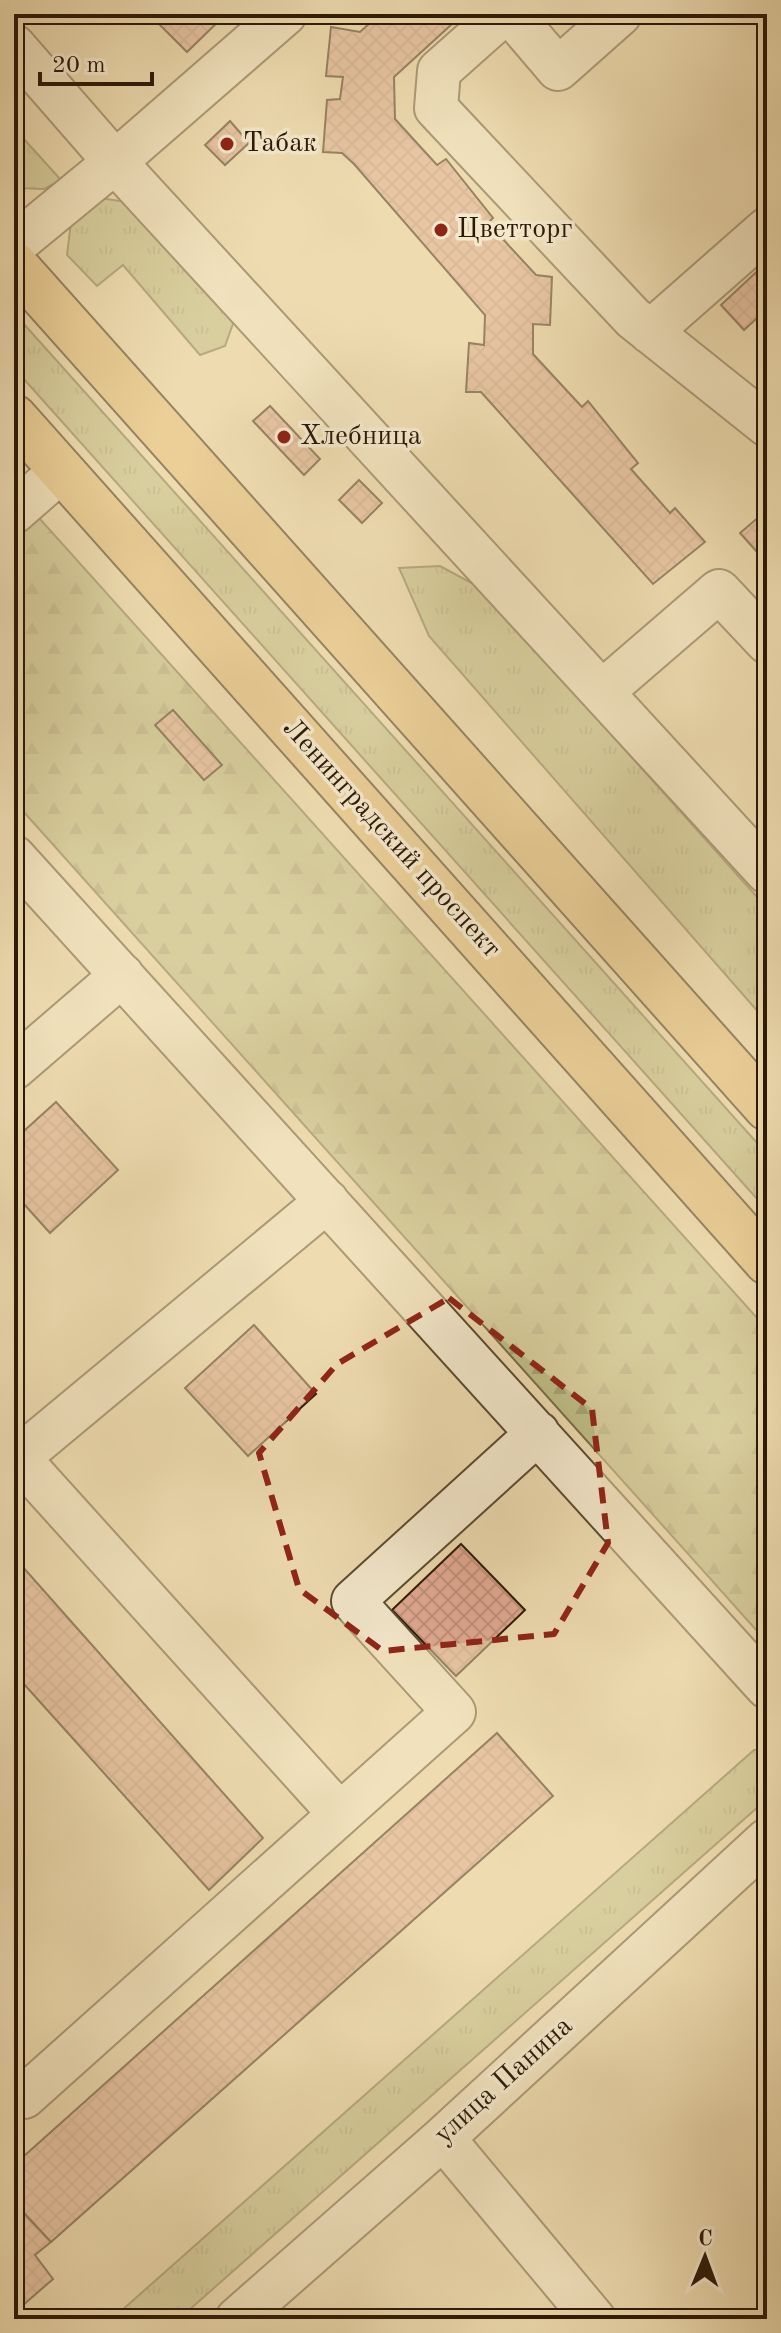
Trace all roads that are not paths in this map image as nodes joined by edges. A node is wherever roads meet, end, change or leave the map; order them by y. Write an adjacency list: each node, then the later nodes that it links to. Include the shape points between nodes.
1 (285, 14): 6 (street)
2 (503, 14): 10 (street, via 439,71 436,108)
3 (511, 14): 4 (street, via 558,69)
4 (620, 14)
5 (14, 46): 6 (street)
6 (115, 162): 8 (street); 16 (street)
7 (767, 229): 10 (street)
8 (14, 245)
9 (14, 264): 21 (main road)
10 (650, 332): 12 (street)
11 (14, 417): 13 (main road, Ленинградский проспект)
12 (767, 425)
13 (62, 470): 14 (street); 23 (main road, Ленинградский проспект)
14 (14, 512)
15 (767, 642): 16 (street, via 719,591)
16 (603, 691): 18 (street)
17 (14, 857): 19 (street)
18 (767, 872)
19 (122, 975): 20 (street); 22 (street)
20 (14, 1068)
21 (767, 1108)
22 (327, 1201): 24 (street); 25 (street)
23 (767, 1262)
24 (538, 1433): 26 (street); 27 (street, via 353,1601 454,1712)
25 (16, 1456): 27 (street)
26 (767, 1687)
27 (339, 1813): 29 (street, via 24,2097)
28 (767, 1840): 30 (street, улица Панина)
29 (14, 2086)
30 (443, 2138): 31 (street, улица Панина); 32 (street)
31 (237, 2319)
32 (594, 2319)

